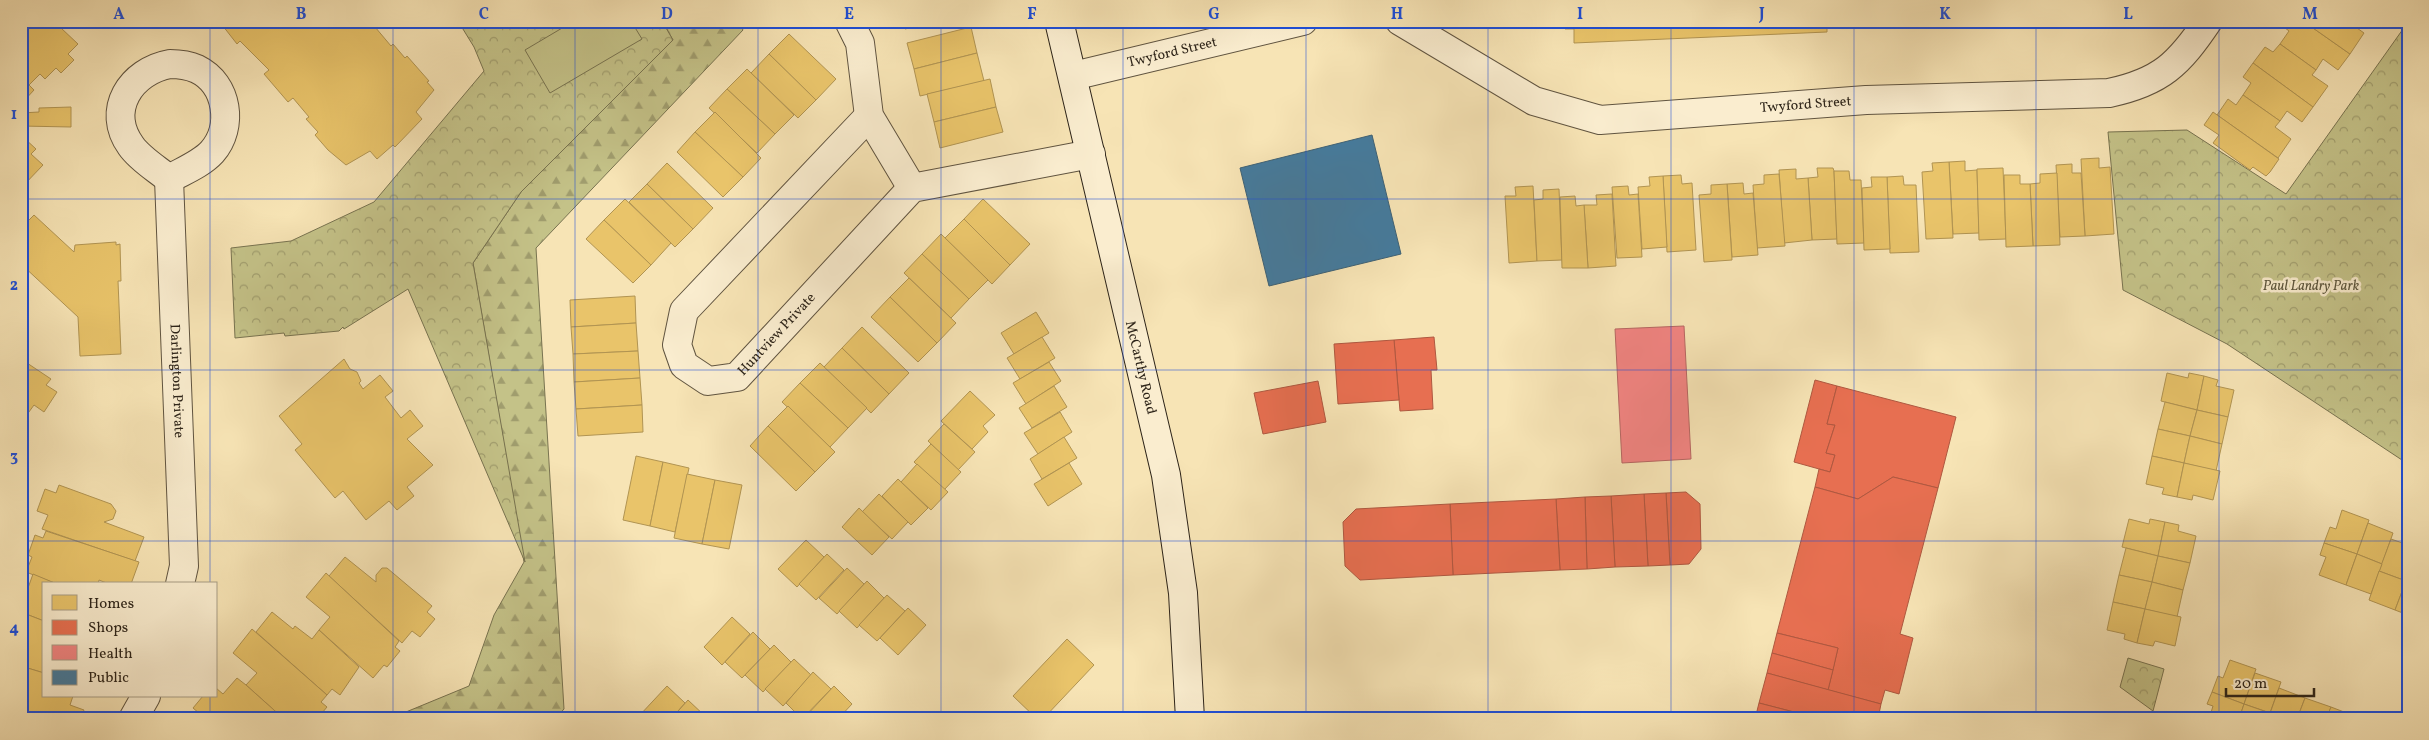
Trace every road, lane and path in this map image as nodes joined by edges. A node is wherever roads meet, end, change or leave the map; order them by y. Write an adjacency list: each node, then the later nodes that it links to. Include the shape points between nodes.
1 (849, 21): 7 (street, via 860,43)
2 (1059, 21): 6 (street, McCarthy Road)
3 (1303, 21): 6 (street, Twyford Street)
4 (1400, 21): 5 (street, Twyford Street, via 1534,102 1600,120 1866,100 2108,92 2156,78 2187,52)
5 (2208, 21)
6 (1073, 76): 8 (street, McCarthy Road)
7 (869, 116): 10 (street); 10 (street, Huntview Private, via 684,310 677,345 684,366 708,380 737,377)
8 (1091, 154): 10 (street); 14 (street, McCarthy Road, via 1166,475 1183,593)
9 (169, 178): 11 (street, Darlington Private, via 184,566)
10 (912, 188)
11 (180, 582)
12 (145, 698): 13 (street)
13 (133, 719)
14 (1190, 719)

